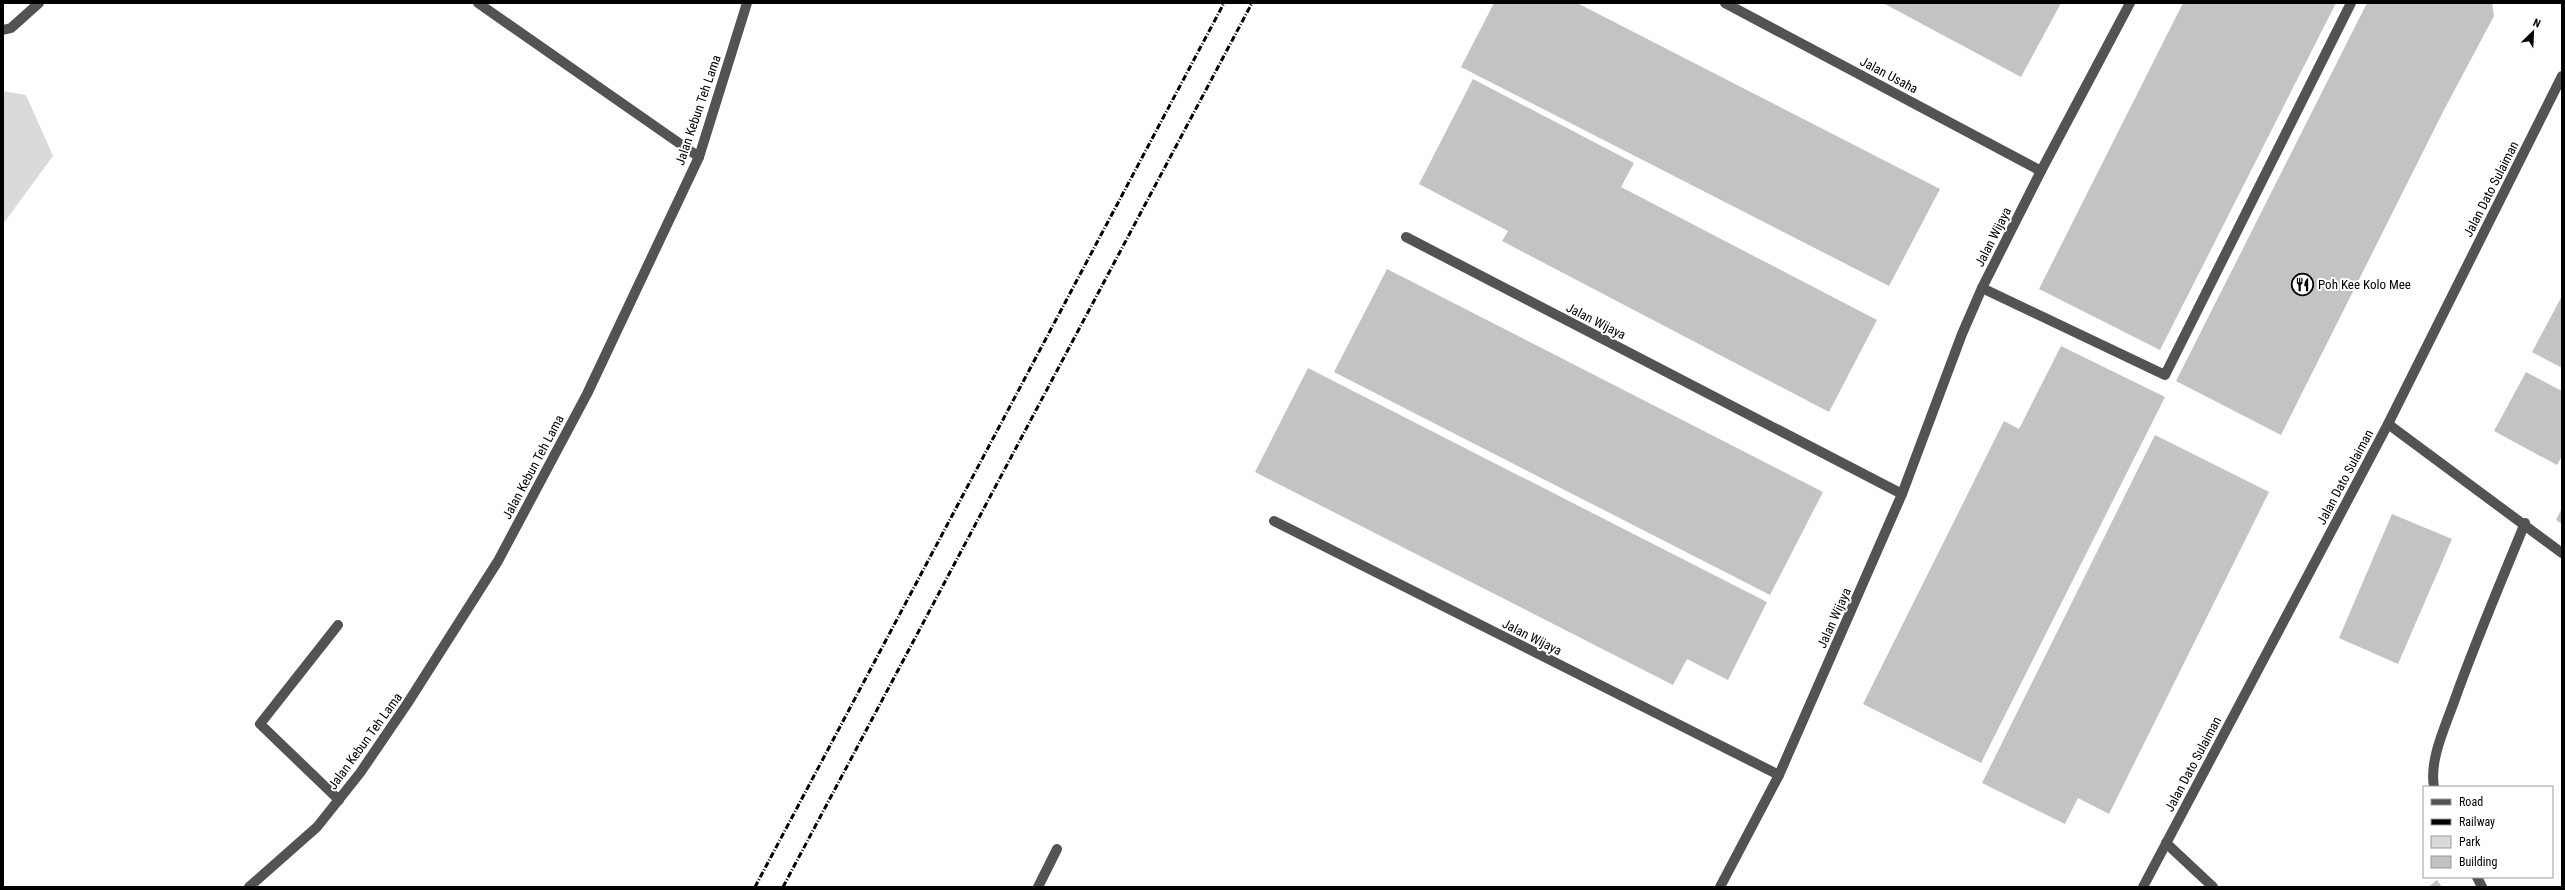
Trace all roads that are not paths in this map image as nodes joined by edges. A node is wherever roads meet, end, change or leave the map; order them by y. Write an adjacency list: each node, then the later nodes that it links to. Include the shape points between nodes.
1 (39, 3): 7 (street, via 11,28)
2 (478, 3): 9 (street)
3 (747, 3): 9 (street, Jalan Kebun Teh Lama)
4 (1725, 3): 10 (street, Jalan Usaha)
5 (2130, 3): 10 (street, Jalan Wijaya)
6 (2351, 3): 12 (street, via 2166,375)
7 (3, 30)
8 (2562, 76): 13 (street, Jalan Dato Sulaiman)
9 (699, 157): 21 (street, Jalan Kebun Teh Lama, via 587,394 498,561 407,704)
10 (2041, 170): 12 (street, Jalan Wijaya)
11 (1406, 237): 14 (street, Jalan Wijaya)
12 (1982, 288): 14 (street, Jalan Wijaya)
13 (2388, 424): 16 (street); 22 (street, Jalan Dato Sulaiman)
14 (1902, 494): 19 (street, Jalan Wijaya)
15 (1274, 521): 19 (street, Jalan Wijaya)
16 (2525, 523): 17 (street); 20 (street, via 2471,656 2441,739 2432,777)
17 (2562, 552)
18 (338, 625): 21 (street, via 260,724)
19 (1779, 775): 27 (street, Jalan Wijaya)
20 (2434, 786)
21 (339, 800): 25 (street, Jalan Kebun Teh Lama, via 317,827)
22 (2166, 843): 28 (street, Jalan Dato Sulaiman); 29 (street)
23 (1057, 849): 26 (street)
24 (2478, 878): 30 (street)
25 (248, 887)
26 (1038, 887)
27 (1720, 887)
28 (2143, 887)
29 (2213, 887)
30 (2482, 887)

